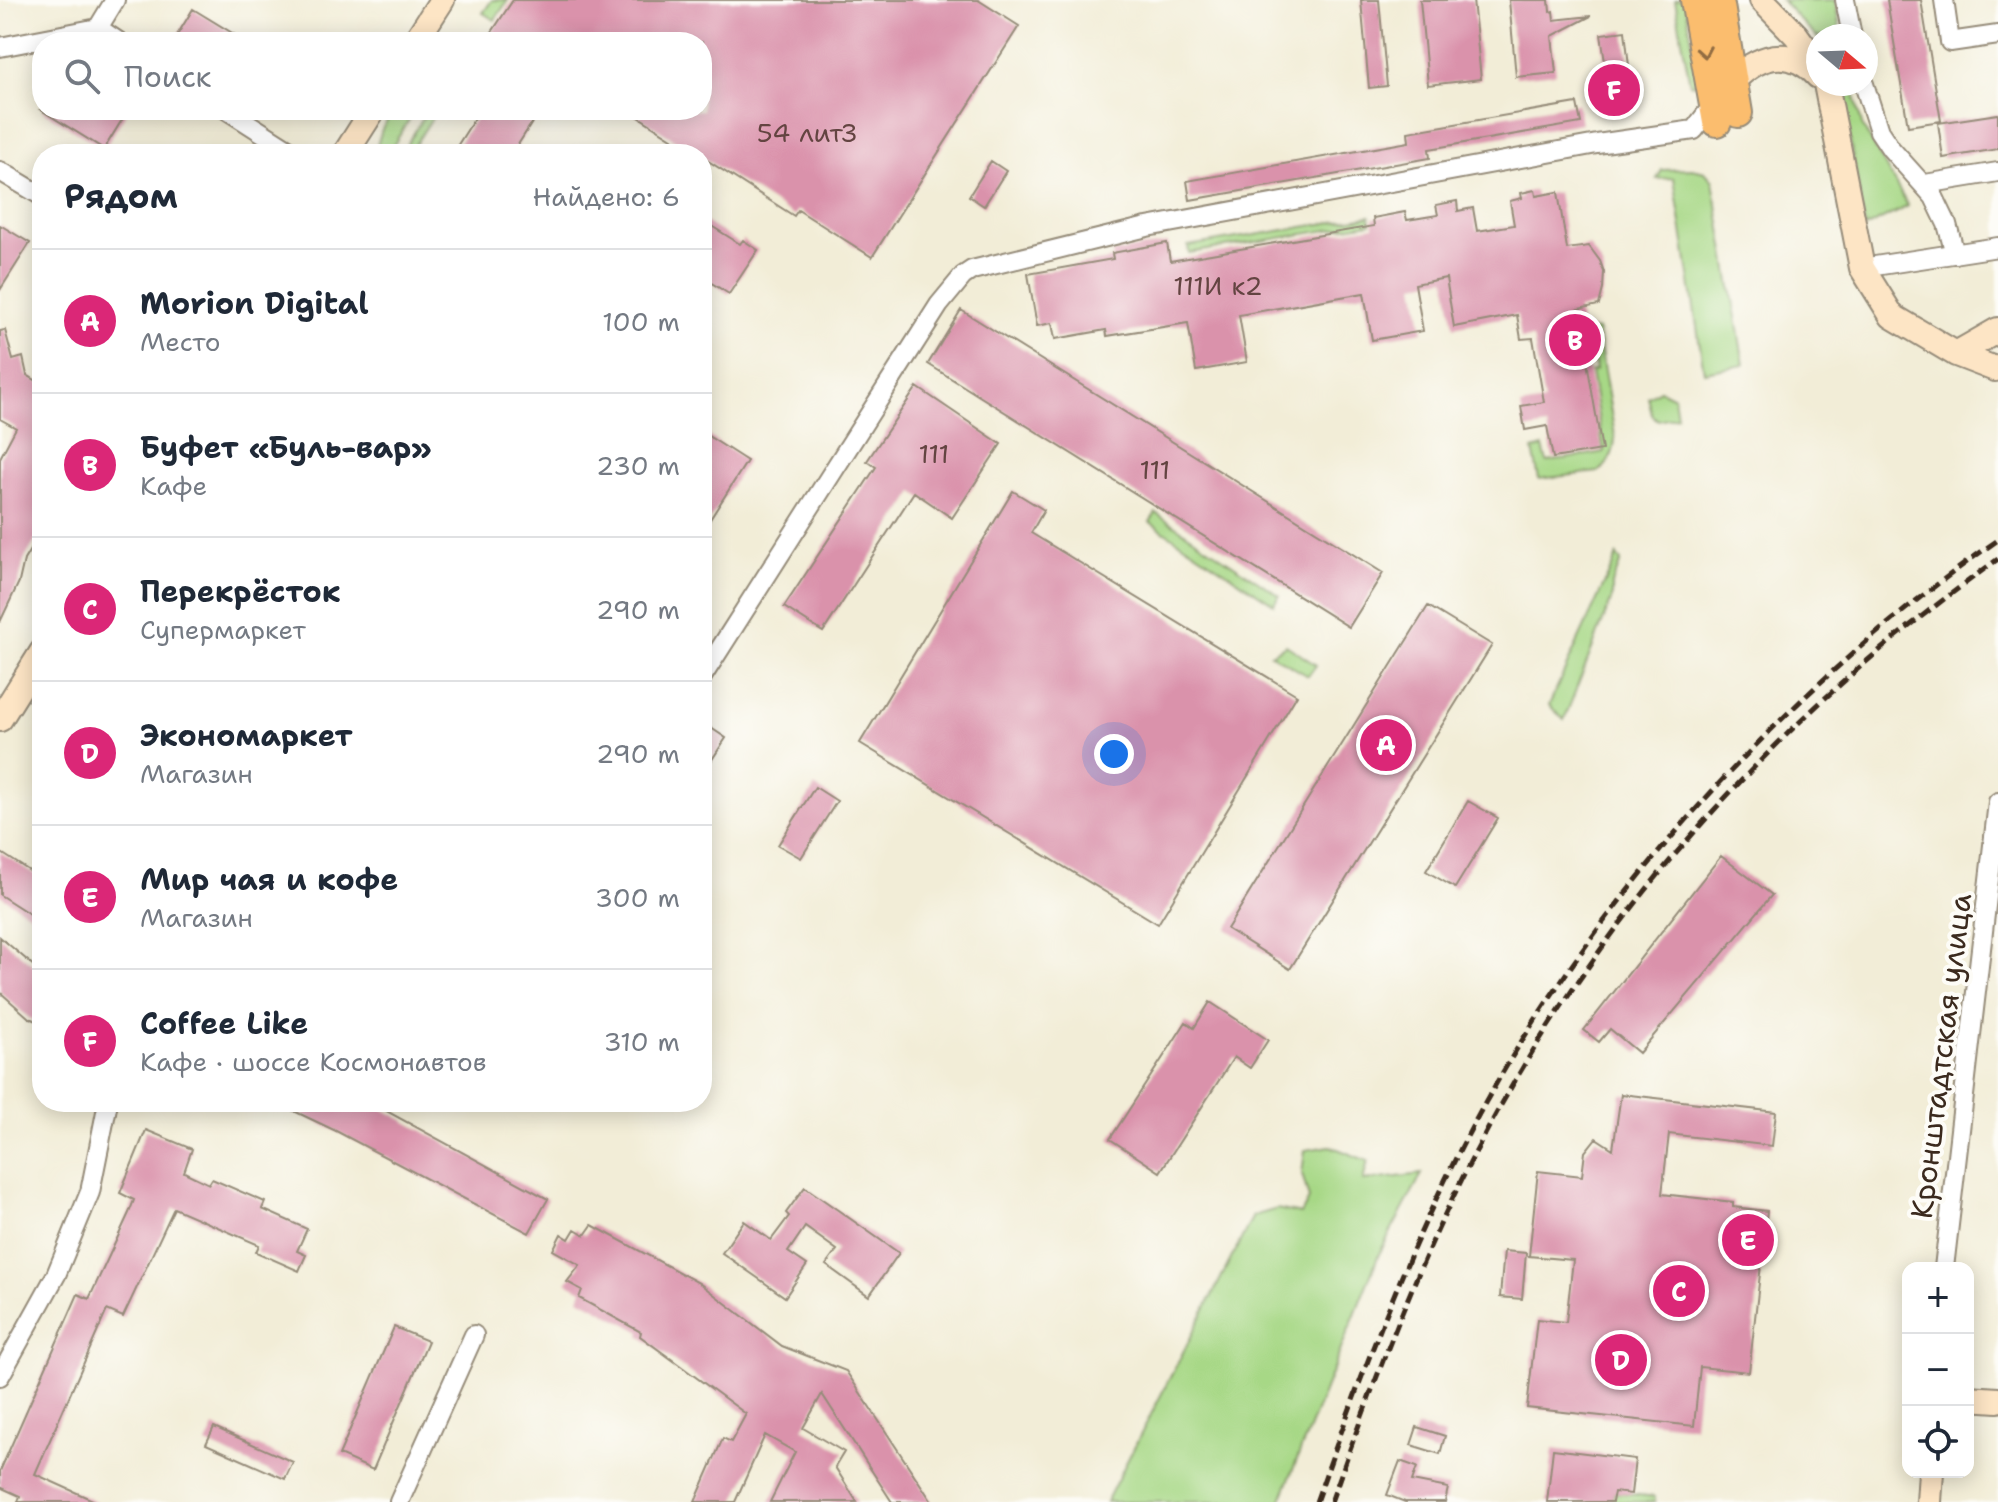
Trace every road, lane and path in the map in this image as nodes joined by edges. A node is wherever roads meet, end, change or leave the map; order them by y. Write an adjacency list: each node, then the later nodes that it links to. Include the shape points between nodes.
1 (115, 0): 9 (street)
2 (442, 0): 12 (main road)
3 (1695, 0): 21 (main road, one-way to 21)
4 (1719, 0): 18 (main road)
5 (1762, 0): 16 (main road)
6 (1845, 0): 8 (street)
7 (1944, 0): 13 (street, via 1950,42)
8 (1850, 24)
9 (98, 28): 10 (street); 11 (street)
10 (77, 32)
11 (104, 32)
12 (421, 32)
13 (1998, 35)
14 (32, 41): 15 (street)
15 (0, 47)
16 (1806, 49)
17 (1806, 65): 18 (main road, via 1777,57 1754,64)
18 (1732, 81): 21 (main road)
19 (1827, 96): 32 (main road)
20 (1868, 96): 28 (street, via 1879,131)
21 (1723, 113): 36 (street, via 1694,130 1147,227 963,276 939,305)
22 (243, 120): 24 (street)
23 (367, 120): 25 (main road)
24 (280, 144)
25 (351, 144)
26 (0, 171): 29 (street)
27 (1998, 172): 28 (street)
28 (1925, 184): 31 (street, via 1941,210)
29 (32, 190)
30 (1998, 247): 31 (street)
31 (1955, 254): 32 (street)
32 (1862, 268): 34 (main road, via 1892,316)
33 (1998, 330): 34 (main road)
34 (1956, 354): 35 (main road)
35 (1997, 368)
36 (712, 661)
37 (32, 668): 38 (main road)
38 (0, 719)
39 (1998, 802): 41 (street, Кронштадтская улица)
40 (106, 1112): 43 (street, via 90,1192 56,1275)
41 (1945, 1262)
42 (474, 1335): 47 (street)
43 (0, 1376)
44 (1974, 1398): 45 (main road)
45 (1998, 1400)
46 (1931, 1478): 48 (main road)
47 (399, 1502)
48 (1929, 1502)

